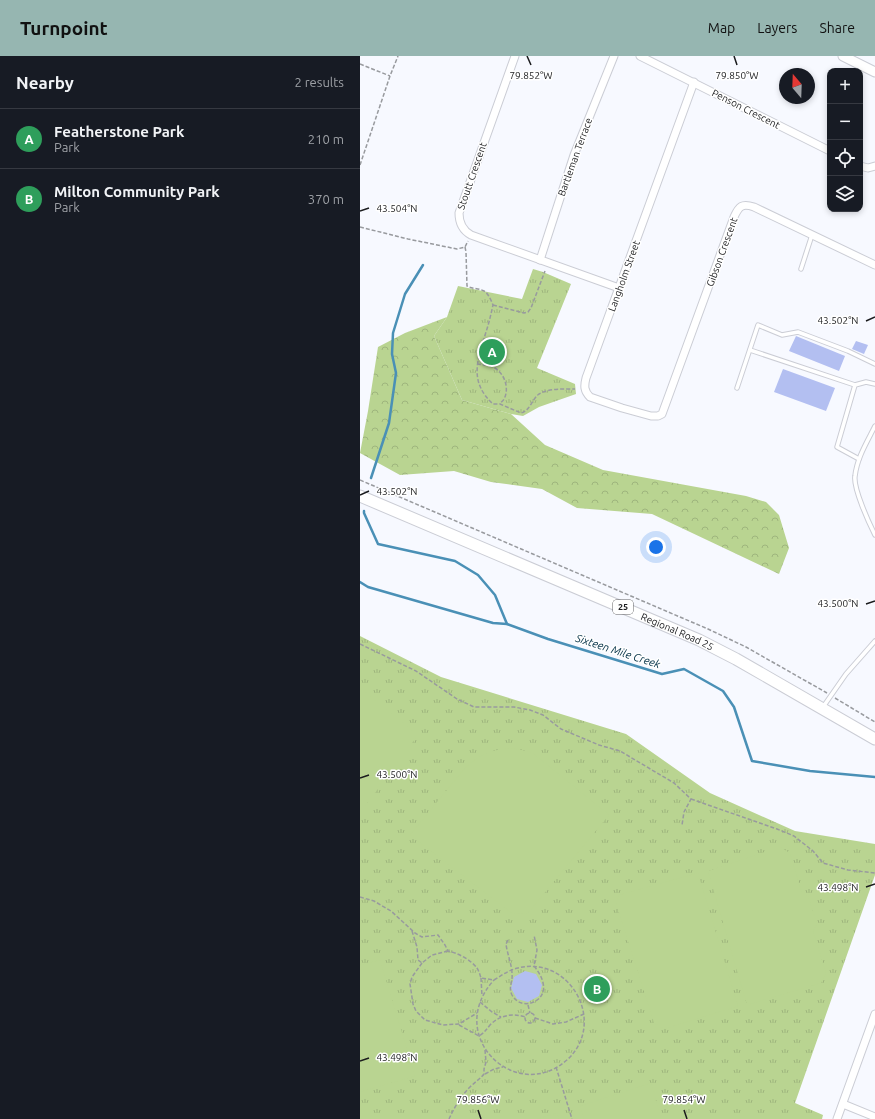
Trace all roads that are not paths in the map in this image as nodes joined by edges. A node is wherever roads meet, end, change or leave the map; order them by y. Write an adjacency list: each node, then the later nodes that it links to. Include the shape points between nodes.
1 (515, 56): 11 (street, Stoutt Crescent, via 459,213 459,220 463,229 471,235)
2 (614, 56): 11 (street, Bartleman Terrace, via 574,155)
3 (640, 56): 6 (street, Penson Crescent)
4 (843, 56): 5 (street)
5 (875, 72)
6 (694, 82): 7 (street, Penson Crescent); 14 (street, Langholm Street)
7 (827, 149)
8 (875, 166): 9 (street)
9 (863, 167)
10 (812, 235): 12 (street, Gibson Crescent); 13 (lane); 20 (street, Gibson Crescent, via 754,207 741,206)
11 (540, 260): 14 (street)
12 (875, 265)
13 (801, 269)
14 (619, 288): 20 (street, Langholm Street, via 584,389 595,400 651,416)
15 (750, 350): 16 (lane, via 758,325 782,335 798,332); 18 (lane); 19 (lane)
16 (875, 364)
17 (875, 384): 18 (lane, via 866,382)
18 (855, 385): 22 (lane, via 837,447)
19 (737, 388)
20 (662, 414)
21 (875, 426): 22 (lane)
22 (859, 459): 24 (lane, via 854,477 863,508)
23 (360, 496): 26 (main road, Regional Road 25 / 25, via 699,640)
24 (875, 535)
25 (875, 640): 26 (lane, via 846,674)
26 (823, 708): 27 (main road, Regional Road 25 / 25)
27 (875, 739)
28 (875, 1014): 29 (street)
29 (872, 1031): 30 (street)
30 (842, 1104): 31 (street); 32 (street)
31 (875, 1117)
32 (837, 1119)

